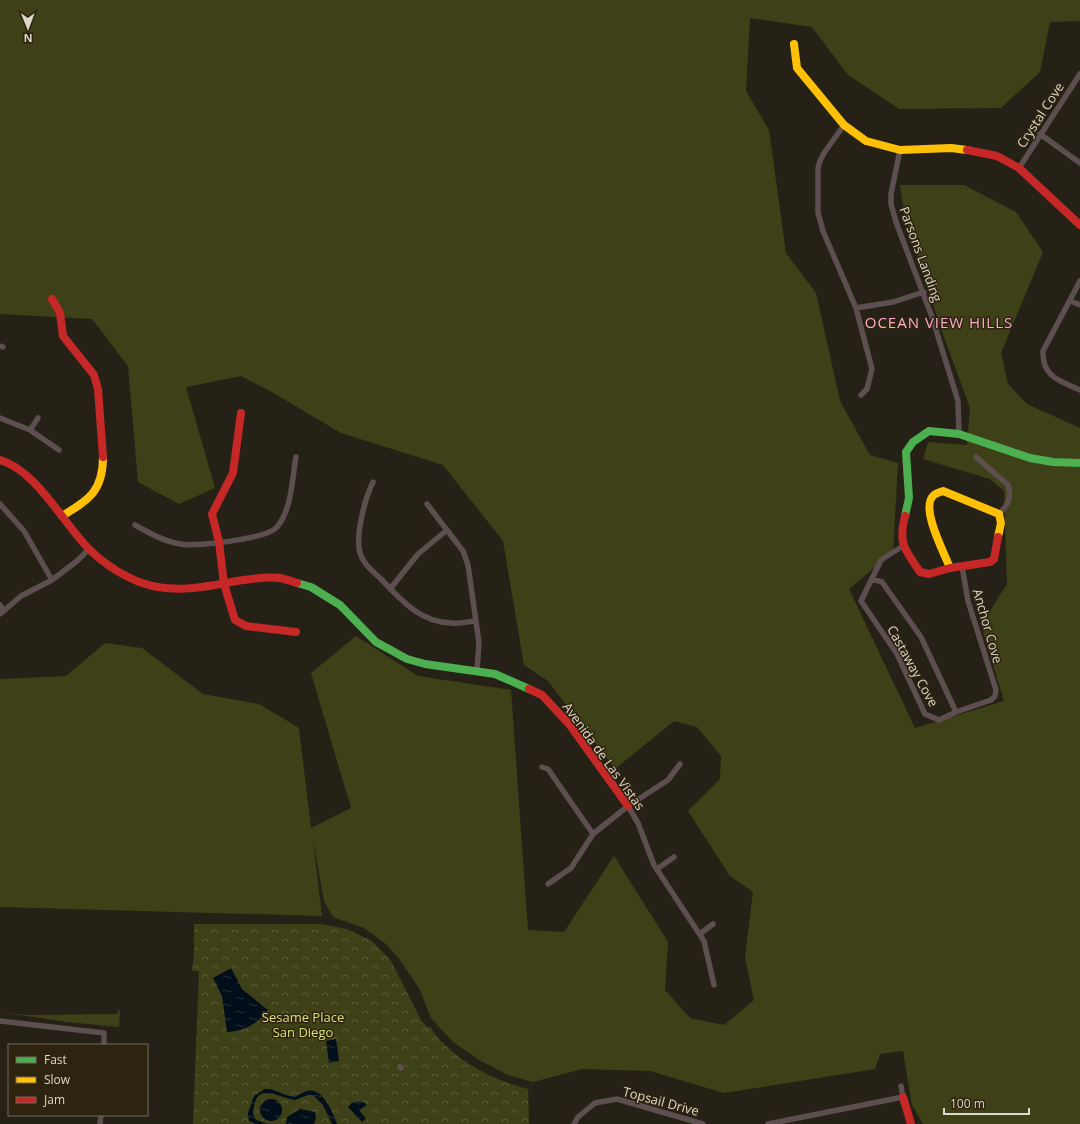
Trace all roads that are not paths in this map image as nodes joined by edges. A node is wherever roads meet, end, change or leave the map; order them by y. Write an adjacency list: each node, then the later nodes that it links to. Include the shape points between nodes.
1 (794, 44): 3 (street, via 797,68)
2 (1080, 74): 4 (street, Crystal Cove)
3 (844, 126): 5 (street, via 866,140); 14 (street, via 820,161 818,213 823,231)
4 (1040, 134): 6 (street); 7 (street, Crystal Cove)
5 (900, 150): 7 (street, via 968,150 997,156); 10 (street, Parsons Landing, via 891,194 892,204 898,227)
6 (1080, 163)
7 (1018, 168): 8 (street)
8 (1080, 225)
9 (1080, 281): 12 (street)
10 (924, 292): 14 (street, via 892,302); 21 (street, Parsons Landing, via 958,401)
11 (52, 299): 31 (street, via 60,313 63,336 94,375 98,389 103,453 103,469 97,487 88,500)
12 (1071, 301): 13 (street); 15 (street, via 1043,351 1043,358 1046,370 1050,374)
13 (1080, 305)
14 (856, 308): 16 (street, via 872,369 867,389)
15 (1080, 390)
16 (861, 395)
17 (241, 413): 34 (street, via 236,428 232,472 225,492 212,514)
18 (0, 418): 20 (street)
19 (38, 418): 20 (street)
20 (30, 430): 22 (street)
21 (958, 434): 26 (street, via 1030,458); 35 (street, via 929,431 913,442 906,452 909,498 901,533)
22 (59, 450)
23 (296, 457): 34 (street, via 288,505 277,527 263,536)
24 (976, 457): 30 (street, via 1008,485 1009,502)
25 (0, 460): 31 (street, Avenida de Las Vistas, via 8,462 32,480)
26 (1080, 463)
27 (373, 482): 42 (street, via 368,492 358,543 363,560)
28 (0, 504): 40 (street, via 24,531)
29 (427, 504): 33 (street)
30 (999, 514): 37 (street, via 1001,523 994,559 985,564); 38 (street, via 943,492 934,494 930,499 929,516)
31 (62, 516): 36 (street, Avenida de Las Vistas)
32 (135, 525): 34 (street, via 181,545)
33 (447, 530): 42 (street, via 418,554); 45 (street, via 463,551 468,564)
34 (219, 542): 41 (street)
35 (903, 546): 38 (street, via 920,572 929,574); 39 (street, Castaway Cove, via 881,560)
36 (89, 548): 40 (street, via 77,562); 41 (street, Avenida de Las Vistas, via 120,574 147,585 183,590)
37 (962, 566): 38 (street); 48 (street, Anchor Cove, via 968,601)
38 (950, 568)
39 (872, 579): 49 (street, via 882,582 921,637); 49 (street, Castaway Cove, via 861,601 897,654 925,714 939,720)
40 (52, 580): 44 (street, via 21,596)
41 (224, 584): 46 (street, via 235,620 246,626); 47 (street, Avenida de Las Vistas, via 254,578 280,578 311,587 340,605 376,642 402,656 425,664)
42 (390, 589): 45 (street, via 413,610 431,620 452,624)
43 (0, 605): 44 (street)
44 (2, 613)
45 (475, 621): 47 (street, via 479,643)
46 (296, 632)
47 (477, 670): 52 (street, Avenida de Las Vistas, via 512,680 542,695 569,724)
48 (996, 690): 49 (street, Castaway Cove, via 991,700)
49 (956, 712)
50 (680, 764): 52 (street, via 668,780)
51 (542, 767): 53 (street, via 548,769)
52 (628, 806): 53 (street); 55 (street, Avenida de Las Vistas)
53 (593, 834): 56 (street, via 571,868)
54 (674, 857): 55 (street)
55 (657, 869): 58 (street, Avenida de Las Vistas)
56 (548, 884)
57 (713, 924): 58 (street)
58 (700, 934): 59 (street, Avenida de Las Vistas, via 707,948)
59 (714, 986)
60 (0, 1021): 61 (street, via 104,1033)
61 (104, 1044)
62 (901, 1086): 63 (street)
63 (903, 1097): 66 (street); 67 (street)
64 (574, 1124): 65 (street, Topsail Drive, via 578,1117 595,1103 617,1099)
65 (703, 1124)
66 (768, 1124)
67 (911, 1124)

